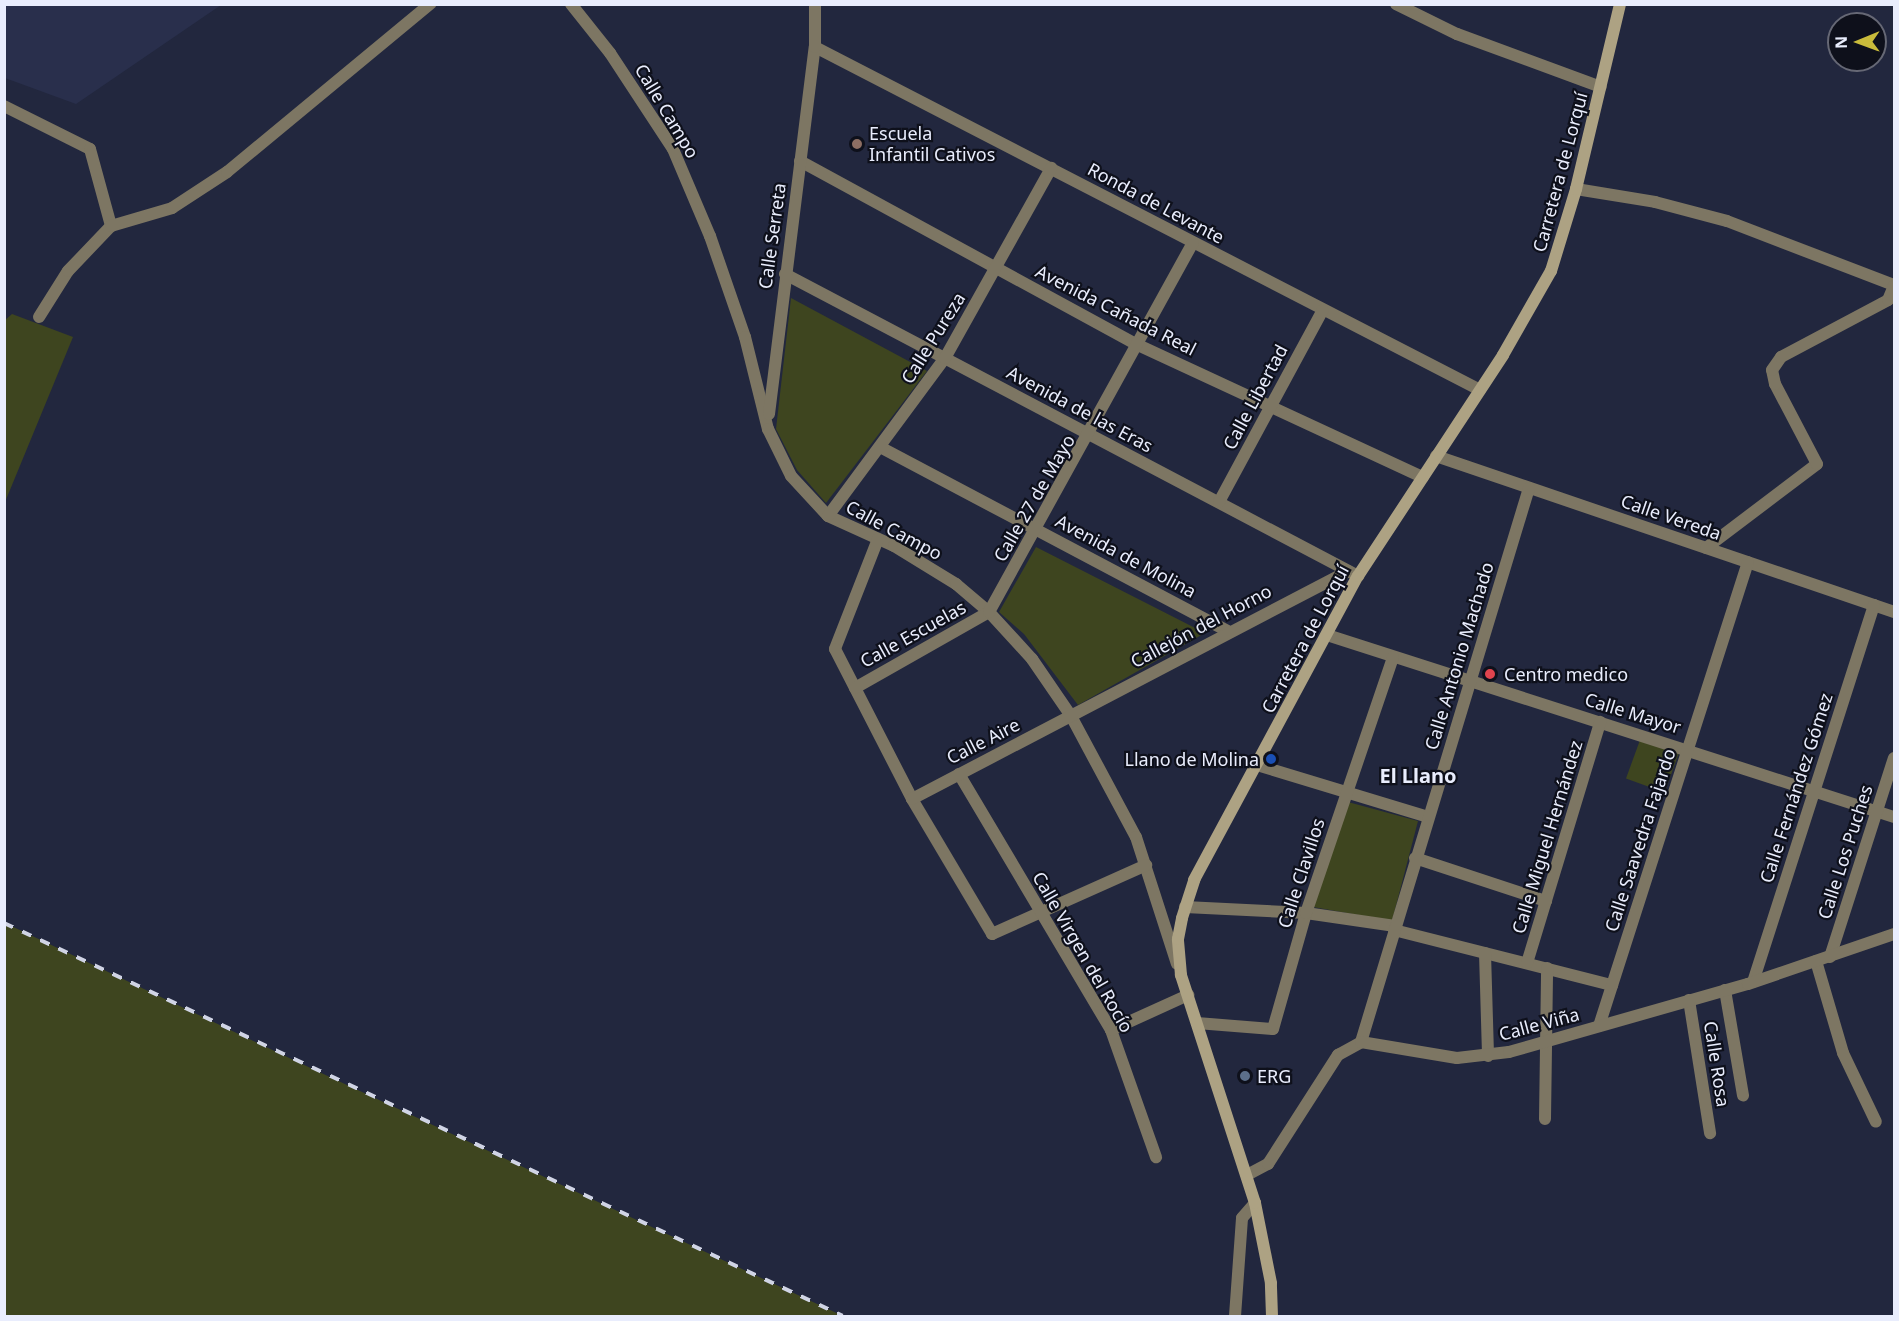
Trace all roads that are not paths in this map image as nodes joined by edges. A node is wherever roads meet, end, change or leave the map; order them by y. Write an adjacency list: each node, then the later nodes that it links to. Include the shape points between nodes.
1 (430, 4): 12 (street, via 227,172 172,208)
2 (571, 4): 23 (street, Calle Campo, via 610,53 673,149 710,236 745,337)
3 (815, 4): 6 (street, Calle Serreta)
4 (1396, 4): 7 (street, via 1457,34)
5 (1620, 4): 7 (main road, Carretera de Lorquí)
6 (815, 47): 9 (street, Calle Serreta); 10 (street, Ronda de Levante)
7 (1601, 87): 11 (main road, Carretera de Lorquí)
8 (4, 106): 12 (street, via 90,149)
9 (800, 160): 14 (street, Avenida Cañada Real); 15 (street, Calle Serreta)
10 (1051, 168): 13 (street, Ronda de Levante); 14 (street, Calle Pureza)
11 (1576, 189): 16 (street, via 1655,202 1727,221); 21 (main road, Carretera de Lorquí, via 1551,270)
12 (111, 226): 18 (street, via 68,271)
13 (1194, 243): 17 (street, Ronda de Levante); 19 (street, Calle 27 de Mayo)
14 (997, 268): 19 (street, Avenida Cañada Real); 20 (street, Calle Pureza)
15 (785, 274): 20 (street, Avenida de las Eras); 23 (street, Calle Serreta)
16 (1894, 286): 33 (street, via 1888,300 1781,357 1773,370 1775,384 1817,464)
17 (1323, 310): 21 (street, Ronda de Levante); 22 (street, Calle Libertad)
18 (39, 317)
19 (1138, 345): 22 (street, Avenida Cañada Real); 24 (street, Calle 27 de Mayo)
20 (945, 358): 24 (street, Avenida de las Eras); 25 (street, Calle Pureza)
21 (1480, 390): 26 (main road, Carretera de Lorquí)
22 (1271, 407): 27 (street, Avenida Cañada Real); 29 (street, Calle Libertad)
23 (768, 429): 30 (street, Calle Campo, via 791,476)
24 (1091, 434): 29 (street, Avenida de las Eras); 31 (street, Calle 27 de Mayo)
25 (880, 447): 30 (street, Calle Pureza); 31 (street, Avenida de Molina)
26 (1436, 456): 27 (main road, Carretera de Lorquí); 28 (street, Calle Vereda)
27 (1423, 477): 35 (main road, Carretera de Lorquí)
28 (1529, 488): 33 (street, Calle Vereda); 42 (street, Calle Antonio Machado)
29 (1219, 502): 35 (street, Avenida de las Eras)
30 (828, 516): 32 (street, Calle Campo)
31 (1038, 529): 37 (street, Calle 27 de Mayo); 39 (street, Avenida de Molina)
32 (878, 539): 37 (street, Calle Campo, via 956,584); 43 (street, via 835,649)
33 (1706, 548): 34 (street, Calle Vereda)
34 (1748, 562): 36 (street, Calle Vereda); 46 (street, Calle Saavedra Fajardo)
35 (1353, 574): 39 (street, Callejón del Horno); 40 (main road, Carretera de Lorquí)
36 (1874, 605): 38 (street, Calle Vereda); 50 (street, Calle Fernández Gómez)
37 (989, 612): 43 (street, Calle Escuelas); 44 (street, Calle Campo, via 1032,659)
38 (1894, 612)
39 (1227, 631): 44 (street, Callejón del Horno)
40 (1327, 635): 41 (street, Calle Mayor); 48 (main road, Carretera de Lorquí)
41 (1393, 657): 42 (street, Calle Mayor); 51 (street, Calle Clavillos)
42 (1469, 682): 45 (street, Calle Mayor); 54 (street, Calle Antonio Machado)
43 (855, 687): 52 (street)
44 (1071, 716): 49 (street, Calle Aire); 57 (street, Calle Campo, via 1136,837)
45 (1600, 722): 46 (street, Calle Mayor); 58 (street, Calle Miguel Hernández)
46 (1689, 749): 50 (street, Calle Mayor); 71 (street, Calle Saavedra Fajardo)
47 (1894, 758): 53 (street, Calle Los Puches)
48 (1257, 765): 51 (street); 59 (main road, Carretera de Lorquí, via 1194,880)
49 (959, 774): 52 (street, Calle Aire); 61 (street, Calle Virgen del Rocío)
50 (1815, 791): 53 (street, Calle Mayor); 70 (street, Calle Fernández Gómez)
51 (1346, 792): 54 (street); 60 (street, Calle Clavillos)
52 (912, 798): 61 (street, via 992,934)
53 (1877, 811): 55 (street, Calle Mayor); 65 (street, Calle Los Puches)
54 (1428, 817): 56 (street, Calle Antonio Machado)
55 (1894, 817)
56 (1415, 858): 58 (street); 62 (street, Calle Antonio Machado)
57 (1146, 865): 61 (street); 69 (street, Calle Campo)
58 (1546, 902): 67 (street, Calle Miguel Hernández)
59 (1185, 907): 60 (street); 69 (main road, Carretera de Lorquí, via 1178,939)
60 (1306, 913): 62 (street); 75 (street, Calle Clavillos, via 1273,1029)
61 (1041, 914): 77 (street, Calle Virgen del Rocío)
62 (1394, 928): 64 (street); 79 (street, Calle Antonio Machado)
63 (1894, 934): 65 (street, Calle Viña)
64 (1485, 953): 67 (street); 80 (street)
65 (1830, 957): 66 (street, Calle Viña)
66 (1816, 962): 70 (street, Calle Viña); 83 (street, via 1843,1053)
67 (1527, 963): 68 (street)
68 (1547, 968): 71 (street); 78 (street)
69 (1181, 975): 73 (main road, Carretera de Lorquí)
70 (1753, 982): 72 (street, Calle Viña)
71 (1612, 985): 76 (street, Calle Saavedra Fajardo)
72 (1725, 990): 74 (street, Calle Viña); 81 (street)
73 (1188, 995): 75 (main road, Carretera de Lorquí); 77 (street)
74 (1689, 1000): 76 (street, Calle Viña); 84 (street, Calle Rosa)
75 (1197, 1023): 86 (main road, Carretera de Lorquí)
76 (1599, 1026): 78 (street, Calle Viña)
77 (1111, 1030): 85 (street, Calle Virgen del Rocío)
78 (1547, 1041): 80 (street, Calle Viña); 82 (street)
79 (1361, 1042): 80 (street, Calle Viña, via 1439,1056); 86 (street, via 1338,1054 1268,1164)
80 (1488, 1056)
81 (1743, 1095)
82 (1545, 1119)
83 (1876, 1122)
84 (1710, 1133)
85 (1156, 1157)
86 (1247, 1174): 87 (main road, Carretera de Lorquí)
87 (1255, 1203): 88 (street, via 1242,1218); 89 (main road, Carretera de Lorquí, via 1271,1282)
88 (1235, 1317)
89 (1272, 1317)

